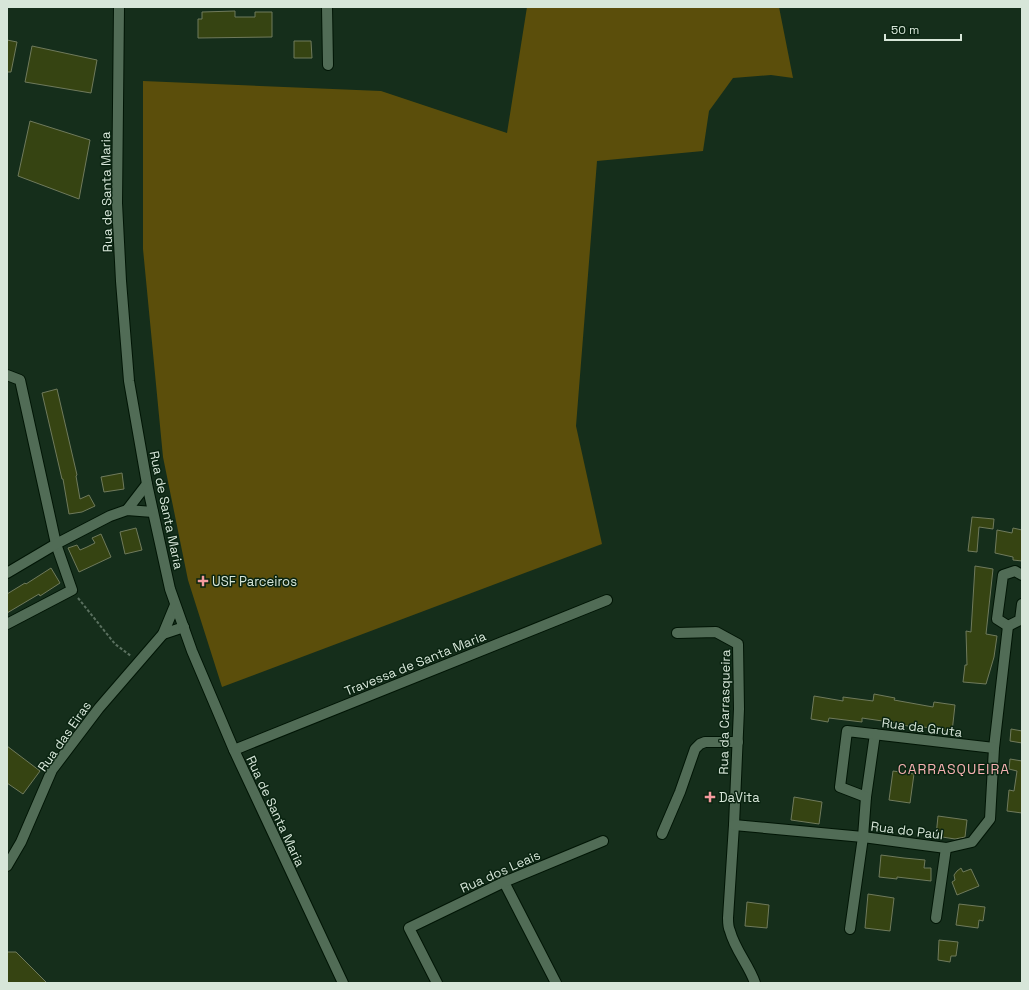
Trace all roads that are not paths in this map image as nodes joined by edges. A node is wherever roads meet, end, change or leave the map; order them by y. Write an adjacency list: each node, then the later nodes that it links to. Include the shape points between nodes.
1 (119, 7): 5 (street, Rua de Santa Maria, via 117,203 121,281 129,381)
2 (327, 7): 3 (street)
3 (328, 65)
4 (7, 375): 8 (street, via 20,380)
5 (147, 484): 6 (street); 7 (street, Rua de Santa Maria)
6 (127, 510): 7 (street); 8 (street)
7 (153, 512): 13 (street, Rua de Santa Maria)
8 (56, 544): 9 (street); 14 (street, via 72,590)
9 (7, 573)
10 (1022, 575): 15 (street, via 1015,571 1003,575 998,618)
11 (607, 600): 22 (street, Travessa de Santa Maria)
12 (1022, 604): 15 (street, via 1020,620)
13 (175, 605): 16 (street, Rua de Santa Maria); 18 (street, Rua das Eiras)
14 (7, 624)
15 (1008, 626): 21 (street, Rua do Paúl)
16 (184, 628): 18 (street); 22 (street, Rua de Santa Maria)
17 (677, 633): 20 (street, Rua da Carrasqueira, via 716,632 738,644)
18 (163, 634): 29 (street, Rua das Eiras, via 99,708 52,770 21,842)
19 (875, 734): 21 (street, Rua da Gruta); 23 (street); 23 (street, Rua da Gruta, via 847,731 840,787)
20 (738, 742): 24 (street, Rua da Carrasqueira); 25 (street, via 705,742 695,749)
21 (994, 748): 28 (street, Rua do Paúl, via 990,819 972,842)
22 (234, 750): 33 (street, Rua de Santa Maria)
23 (866, 797): 26 (street)
24 (734, 825): 26 (street, Rua do Paúl); 36 (street, Rua da Carrasqueira, via 729,930)
25 (662, 834)
26 (863, 837): 28 (street, Rua do Paúl); 32 (street)
27 (603, 841): 30 (street, Rua dos Leais)
28 (946, 848): 31 (street)
29 (7, 866)
30 (504, 882): 34 (street, Rua dos Leais, via 409,928); 35 (street)
31 (936, 918)
32 (850, 929)
33 (343, 983)
34 (437, 983)
35 (556, 983)
36 (755, 983)

